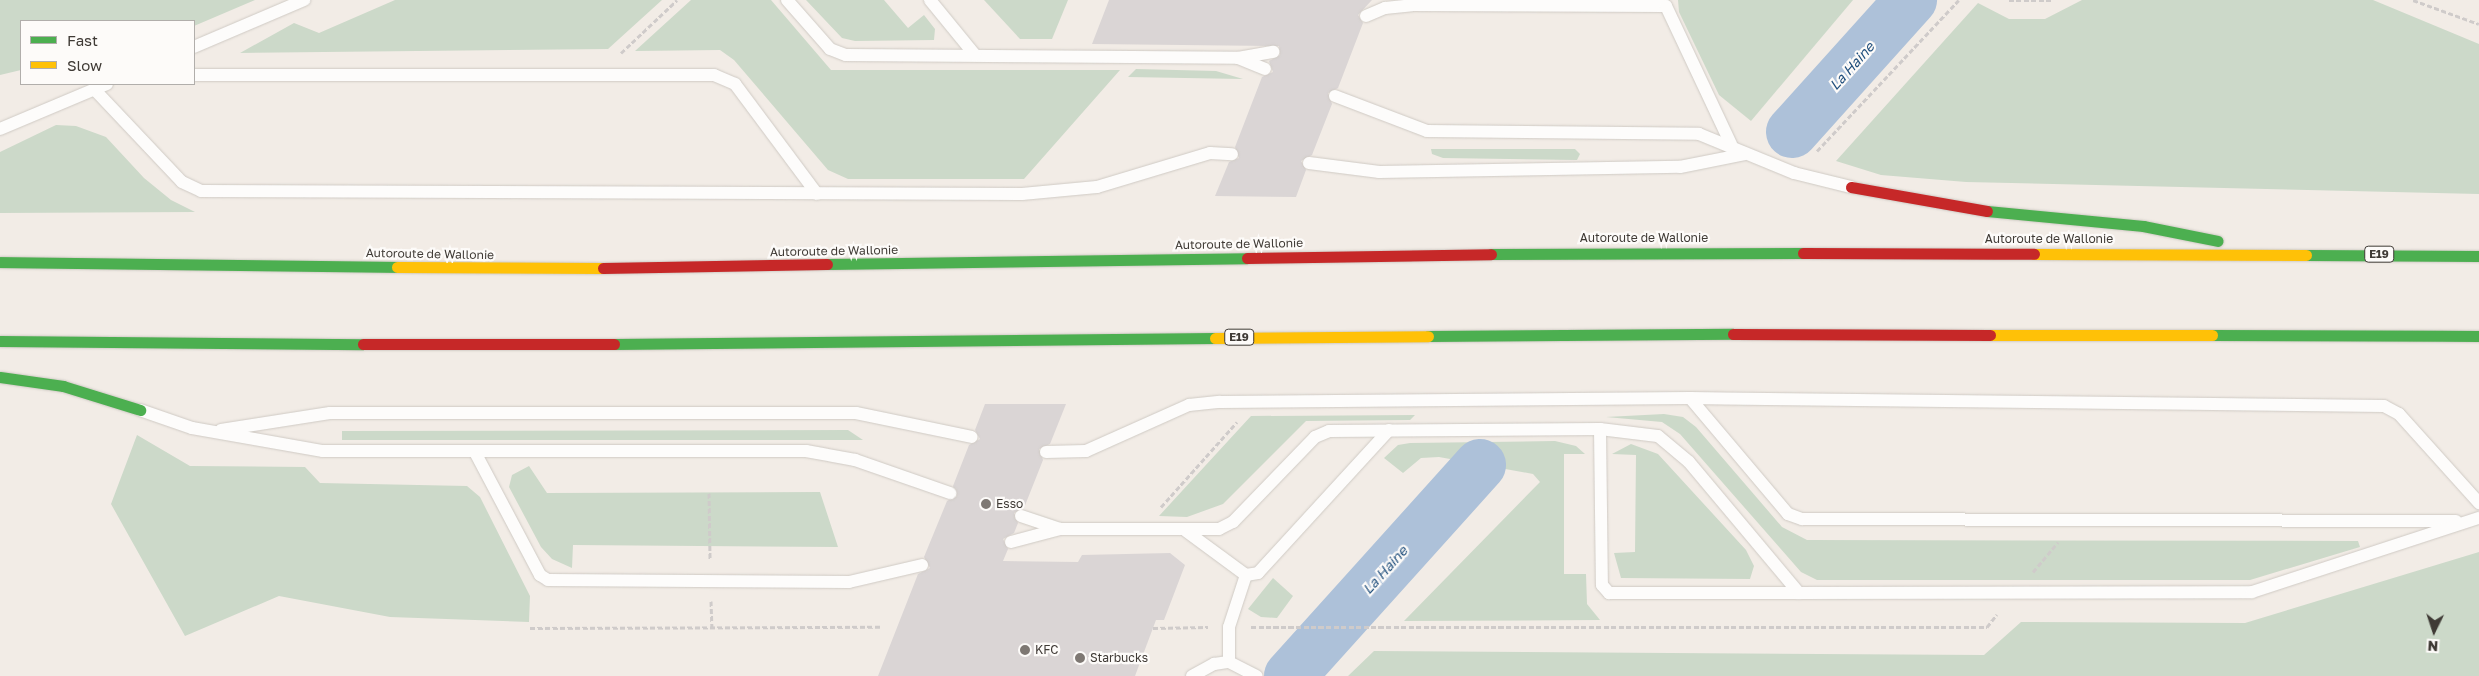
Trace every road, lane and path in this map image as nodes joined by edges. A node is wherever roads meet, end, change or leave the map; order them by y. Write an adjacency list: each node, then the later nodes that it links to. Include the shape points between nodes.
1 (304, 0): 13 (lane)
2 (677, 0): 18 (path)
3 (787, 0): 15 (lane, via 830,49 846,55)
4 (930, 0): 15 (lane)
5 (1959, 0): 25 (path)
6 (2009, 0): 7 (path)
7 (2053, 0)
8 (2413, 0): 12 (path)
9 (1666, 3): 10 (lane); 24 (lane)
10 (1387, 4): 11 (lane)
11 (1366, 16)
12 (2479, 24)
13 (195, 47)
14 (1273, 52): 16 (lane)
15 (975, 55): 16 (lane)
16 (1238, 58): 17 (lane)
17 (1266, 69)
18 (599, 74): 19 (lane); 30 (lane, via 714,75 735,84)
19 (195, 75)
20 (104, 85): 21 (lane)
21 (94, 89): 23 (lane); 30 (lane, via 182,182 201,191)
22 (1335, 96): 24 (lane, via 1427,131 1699,134)
23 (0, 129)
24 (1731, 144): 27 (lane)
25 (1817, 151)
26 (1232, 154): 30 (lane, via 1210,152 1097,188 1065,192)
27 (1746, 154): 28 (lane, via 1680,167 1379,172); 29 (lane)
28 (1309, 163)
29 (1851, 187): 31 (highway, via 1974,210 2143,226)
30 (817, 194)
31 (2278, 253): 32 (highway, Autoroute de Wallonie / E19); 33 (highway, Autoroute de Wallonie / E19, via 1587,252 543,269)
32 (2479, 256)
33 (0, 262)
34 (2479, 336): 35 (highway, E19, via 1584,334 540,345)
35 (0, 341)
36 (0, 377): 38 (highway, via 63,386)
37 (1690, 398): 44 (lane, via 1212,402 1189,405 1086,451); 47 (lane, via 2384,406 2399,414); 50 (lane, via 1788,514 1802,520)
38 (140, 410): 42 (lane)
39 (1240, 418): 52 (path)
40 (1600, 429): 41 (lane); 58 (lane, via 1635,430 1658,436 1676,448); 58 (lane, via 1602,585 1609,593)
41 (1389, 430): 53 (lane, via 1330,431 1315,437 1233,522 1219,529); 56 (lane, via 1258,572)
42 (212, 432): 43 (lane, via 330,413 856,413); 45 (lane, via 323,451)
43 (972, 436)
44 (1046, 452)
45 (476, 454): 46 (lane, via 806,451 855,460); 55 (lane, via 540,575 548,580 849,582)
46 (950, 492)
47 (2479, 503)
48 (1021, 516): 51 (lane)
49 (2473, 519): 50 (lane); 57 (lane, via 2252,592)
50 (2076, 521): 57 (path)
51 (1060, 529): 52 (lane); 54 (lane)
52 (1140, 531): 53 (lane)
53 (1186, 531): 56 (lane)
54 (1011, 542)
55 (922, 565)
56 (1246, 575): 62 (lane, via 1229,627)
57 (2015, 592): 58 (lane); 59 (path, via 1986,627)
58 (1799, 593)
59 (1285, 627)
60 (530, 628): 61 (path)
61 (880, 628)
62 (1229, 662): 63 (lane, via 1214,664); 64 (lane, via 1246,667)
63 (1192, 676)
64 (1257, 676)

